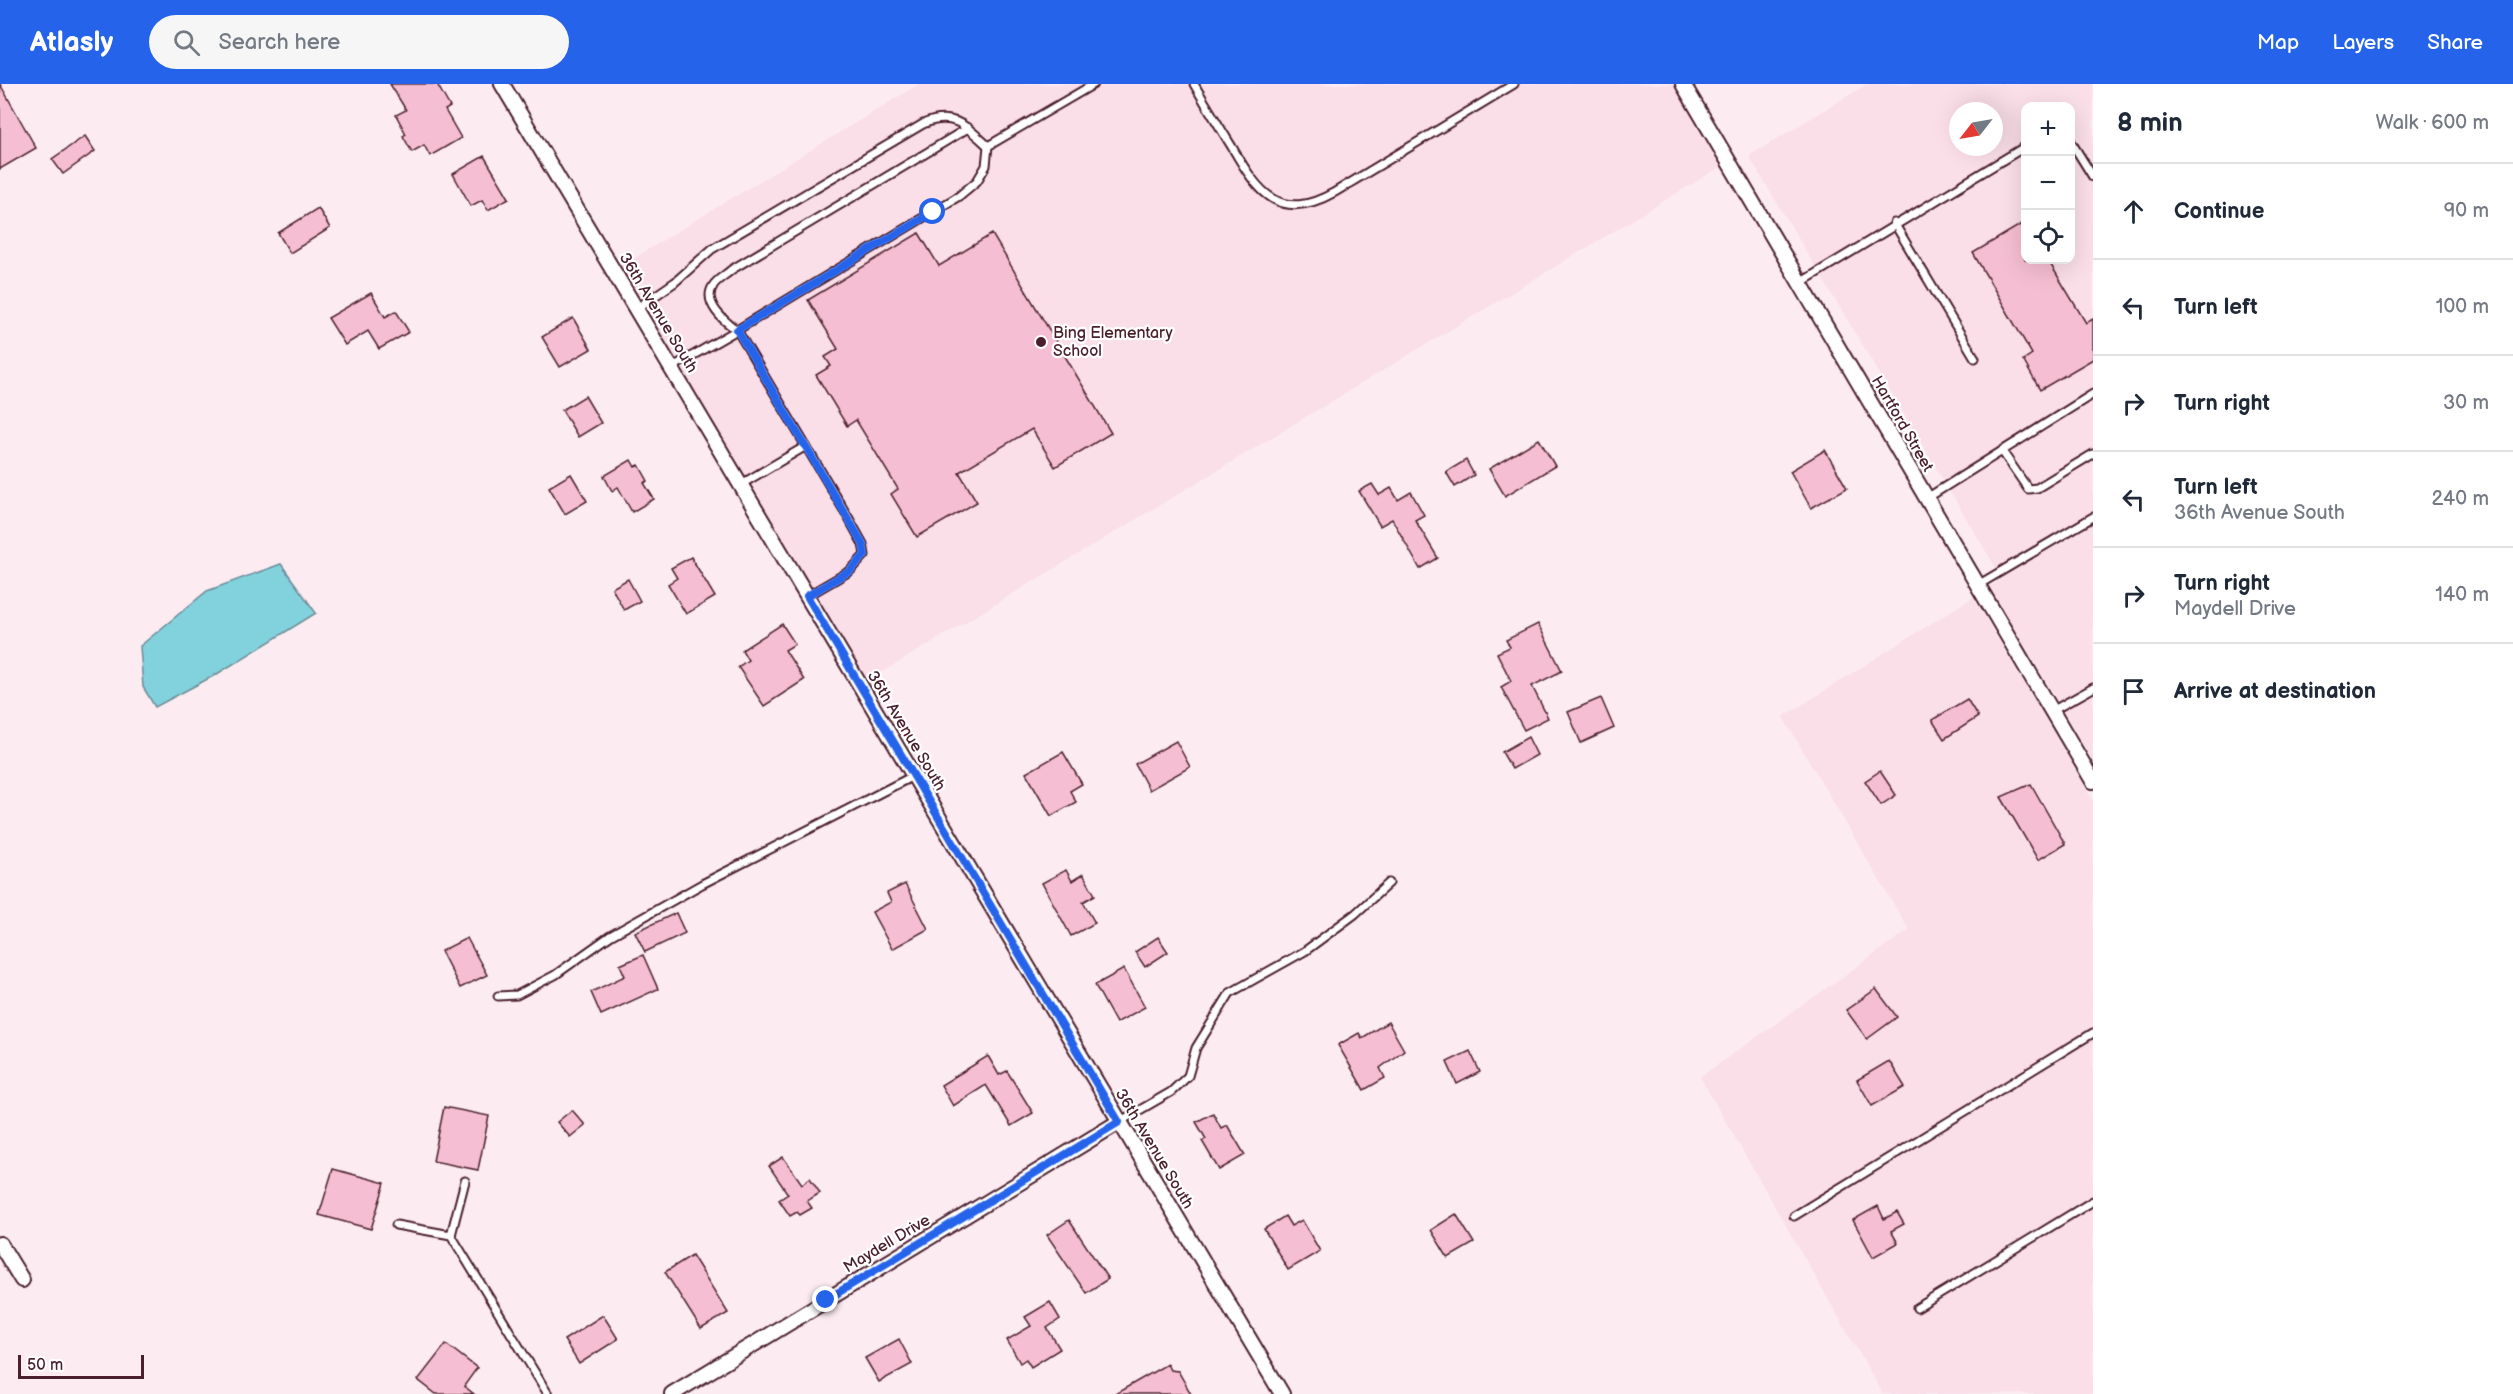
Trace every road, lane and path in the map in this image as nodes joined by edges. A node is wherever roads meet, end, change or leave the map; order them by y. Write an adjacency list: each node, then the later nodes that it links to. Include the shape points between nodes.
1 (502, 84): 13 (street, 36th Avenue South)
2 (1094, 84): 7 (lane)
3 (1194, 84): 4 (lane, via 1259,190 1285,205 1302,205 1335,192)
4 (1514, 84)
5 (1683, 84): 12 (street, Hartford Street)
6 (968, 128): 7 (lane); 13 (lane, via 952,119 936,118 922,124 712,249); 14 (lane, via 712,286 710,297 716,311)
7 (988, 147): 14 (lane, via 986,166 977,181 958,196)
8 (2021, 148): 11 (lane)
9 (2075, 148): 10 (lane)
10 (2093, 177)
11 (1894, 223): 12 (lane); 15 (lane)
12 (1800, 283): 22 (street, Hartford Street)
13 (636, 309): 16 (street, 36th Avenue South)
14 (737, 330): 16 (lane); 18 (lane)
15 (1975, 358)
16 (671, 368): 21 (street, 36th Avenue South)
17 (2093, 394): 19 (lane)
18 (806, 446): 21 (lane); 25 (lane, via 848,517 865,555 850,571)
19 (2002, 451): 20 (lane, via 2028,489 2037,488); 22 (lane)
20 (2093, 454)
21 (740, 485): 25 (street, 36th Avenue South)
22 (1927, 498): 24 (street, Hartford Street)
23 (2093, 517): 24 (lane)
24 (1978, 585): 27 (street, Hartford Street)
25 (807, 596): 28 (street, 36th Avenue South)
26 (2093, 688): 27 (lane)
27 (2052, 711): 29 (street, Hartford Street)
28 (913, 776): 31 (lane, via 702,884 610,936 555,975 517,995); 33 (street, 36th Avenue South)
29 (2093, 781)
30 (1389, 883): 33 (lane, via 1305,951 1230,993 1196,1048 1188,1076 1171,1092)
31 (498, 996)
32 (2093, 1033): 36 (lane)
33 (1119, 1122): 42 (street, Maydell Drive); 45 (street, 36th Avenue South)
34 (465, 1181): 38 (lane)
35 (2093, 1201): 41 (lane)
36 (1794, 1216)
37 (396, 1225): 38 (lane)
38 (451, 1236): 43 (lane)
39 (0, 1244): 40 (street)
40 (21, 1280)
41 (1917, 1308)
42 (691, 1389): 44 (street, Maydell Drive)
43 (548, 1394)
44 (672, 1394)
45 (1282, 1394)

